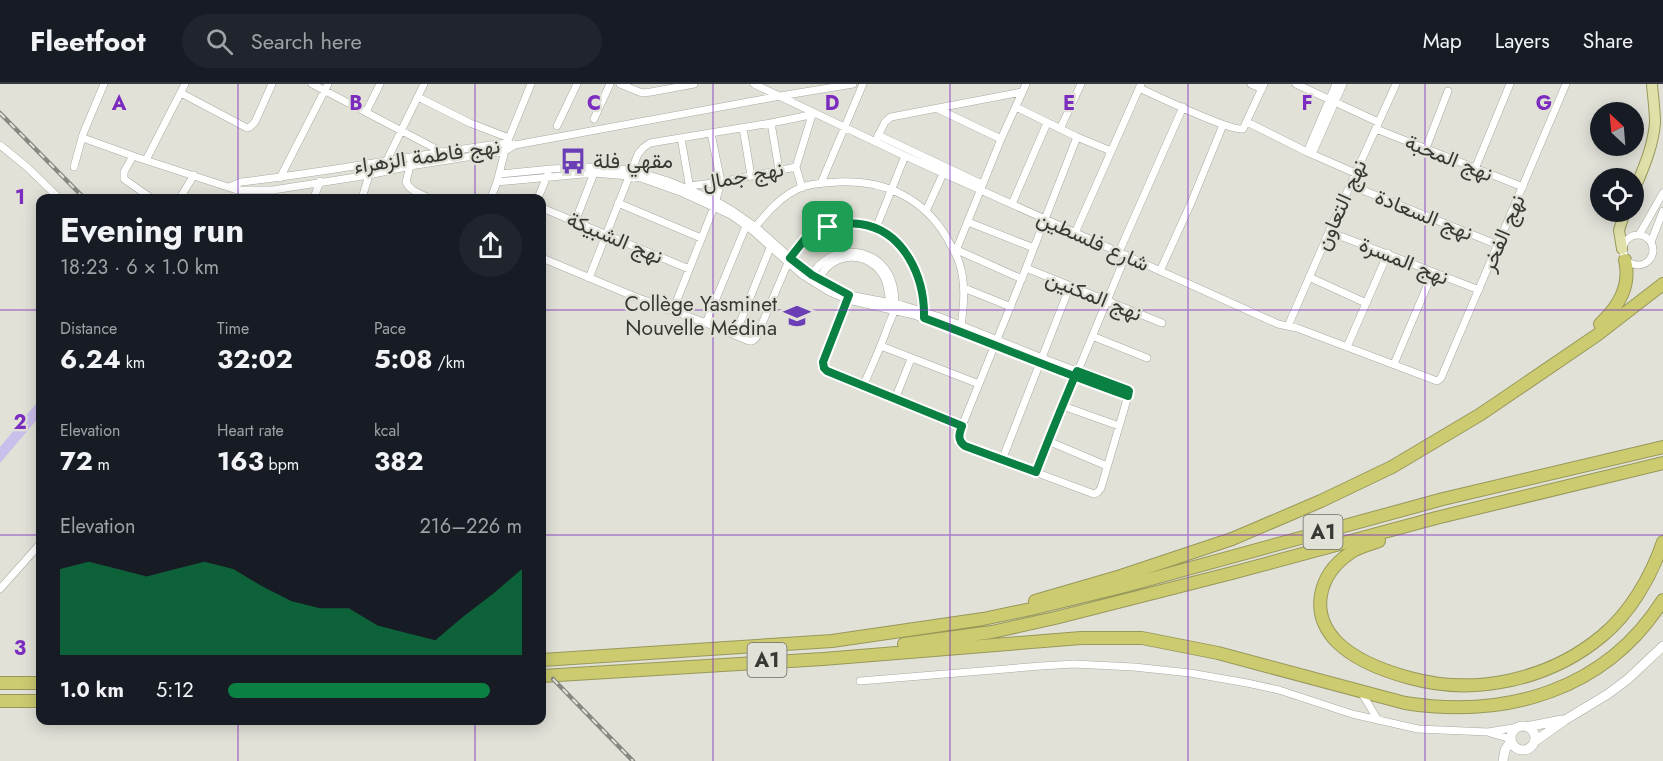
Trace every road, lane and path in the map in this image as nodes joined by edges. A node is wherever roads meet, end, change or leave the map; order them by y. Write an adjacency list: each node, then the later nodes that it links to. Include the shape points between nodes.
1 (94, 84): 28 (street)
2 (185, 84): 31 (street)
3 (272, 84): 31 (street, via 250,127 243,127)
4 (312, 84): 27 (street)
5 (380, 84): 38 (street)
6 (424, 84): 33 (street)
7 (531, 84): 57 (street)
8 (577, 84): 45 (street)
9 (610, 84): 40 (street)
10 (620, 84): 11 (street, via 642,93)
11 (694, 84)
12 (754, 84): 32 (street, شارع فلسطين)
13 (853, 84): 32 (street)
14 (863, 84): 47 (street)
15 (1026, 84): 30 (street)
16 (1081, 84): 49 (street)
17 (1251, 84): 26 (street)
18 (1296, 84): 34 (street, نهج المحبة)
19 (1336, 84): 34 (street)
20 (1343, 84): 34 (street)
21 (1396, 84): 46 (street, نهج التعاون)
22 (1510, 84): 74 (street)
23 (1566, 84): 96 (street, نهج الفخر)
24 (1652, 84): 72 (main road, via 1654,135)
25 (1140, 86): 36 (street); 61 (street)
26 (1263, 86): 41 (street)
27 (326, 87): 38 (street); 87 (street)
28 (103, 88): 53 (street)
29 (1448, 91): 59 (street)
30 (1022, 92): 35 (street); 37 (street)
31 (181, 93): 66 (street)
32 (780, 96): 39 (street, شارع فلسطين); 57 (street, نهج فاطمة الزهراء)
33 (418, 97): 50 (street); 57 (street)
34 (1332, 101): 46 (street, نهج المحبة); 62 (street)
35 (1016, 107): 43 (street); 55 (street)
36 (1184, 107): 44 (street); 134 (street)
37 (938, 109): 55 (street); 56 (street, via 891,117)
38 (366, 112): 50 (street)
39 (814, 114): 42 (street); 47 (street, شارع فلسطين); 71 (street)
40 (594, 119)
41 (1247, 122): 44 (street, via 1241,130); 62 (street)
42 (771, 123): 48 (street); 75 (street)
43 (1047, 123): 49 (street); 113 (street)
44 (1223, 125): 141 (street)
45 (557, 126)
46 (1377, 126): 59 (street, نهج المحبة); 80 (street, نهج التعاون)
47 (844, 127): 56 (street, شارع فلسطين); 91 (street)
48 (743, 128): 51 (street); 85 (street)
49 (1060, 129): 52 (street)
50 (401, 130): 60 (street); 67 (street)
51 (711, 133): 54 (street); 89 (street)
52 (1077, 137): 61 (street); 117 (street)
53 (82, 138): 63 (street, نهج فاطمة الزهراء); 70 (street)
54 (681, 138): 79 (street, via 650,143 638,154); 97 (street)
55 (1001, 138): 95 (street)
56 (876, 139): 64 (street, شارع فلسطين); 95 (street)
57 (507, 144): 60 (street, نهج فاطمة الزهراء); 69 (street, نهج فاطمة الزهراء); 81 (street)
58 (0, 146): 101 (street)
59 (1426, 148): 74 (street, نهج المحبة)
60 (441, 151): 65 (street, نهج فاطمة الزهراء)
61 (1111, 151): 125 (street)
62 (1310, 153): 80 (street)
63 (133, 156): 66 (street, نهج فاطمة الزهراء); 102 (street, via 124,179)
64 (905, 156): 82 (street, شارع فلسطين); 99 (street)
65 (413, 157): 67 (street, نهج فاطمة الزهراء); 69 (street)
66 (146, 160): 83 (street, نهج فاطمة الزهراء)
67 (387, 160): 68 (street, نهج فاطمة الزهراء)
68 (372, 163): 76 (street, نهج فاطمة الزهراء); 84 (street)
69 (410, 166): 84 (street, نهج فاطمة الزهراء); 107 (street, via 407,185)
70 (74, 167)
71 (796, 167): 75 (street, نهج جمال); 98 (street)
72 (1644, 168)
73 (550, 169): 79 (street, via 588,167); 81 (street); 86 (street)
74 (1475, 169): 96 (street, نهج المحبة)
75 (779, 170): 85 (street, نهج جمال)
76 (319, 172): 77 (street, نهج فاطمة الزهراء); 88 (street)
77 (309, 173): 87 (street, نهج فاطمة الزهراء); 92 (street)
78 (594, 173): 79 (street); 86 (street); 118 (street)
79 (630, 173): 97 (street); 111 (street); 112 (street)
80 (1355, 173): 93 (street, نهج التعاون)
81 (500, 174): 90 (street)
82 (943, 174): 95 (street, شارع فلسطين); 115 (street)
83 (194, 175): 94 (street, نهج فاطمة الزهراء); 103 (street)
84 (369, 175): 88 (street, نهج فاطمة الزهراء); 106 (street)
85 (751, 176): 89 (street, نهج جمال)
86 (547, 177): 90 (street); 109 (street)
87 (280, 178): 94 (street, نهج فاطمة الزهراء); 100 (street)
88 (320, 182): 92 (street, نهج فاطمة الزهراء); 105 (street)
89 (721, 182): 97 (street, نهج جمال); 112 (street)
90 (497, 183): 108 (street)
91 (821, 183): 98 (street); 99 (street, via 849,182)
92 (310, 184): 100 (street, نهج فاطمة الزهراء); 105 (street)
93 (1350, 185): 124 (street, نهج التعاون); 130 (street, نهج السعادة)
94 (230, 186): 100 (street, نهج فاطمة الزهراء)
95 (981, 187): 113 (street, شارع فلسطين); 119 (street)
96 (1523, 187): 130 (street, نهج الفخر)
97 (689, 188): 112 (street)
98 (802, 188): 123 (street, via 775,205)
99 (892, 189): 115 (street); 122 (street)
100 (273, 190): 104 (street)
101 (55, 194)
102 (145, 194)
103 (182, 194)
104 (272, 194)
105 (315, 194)
106 (363, 194)
107 (421, 194)
108 (493, 194)
109 (540, 194)
110 (1663, 194): 126 (street)
111 (618, 203): 127 (street); 128 (street)
112 (715, 204): 121 (street); 123 (street); 128 (street)
113 (1012, 204): 117 (street, شارع فلسطين)
114 (546, 210): 118 (street, نهج الشبيكة)
115 (926, 211): 133 (street)
116 (1663, 211): 129 (street)
117 (1044, 219): 125 (street, شارع فلسطين); 132 (street)
118 (575, 222): 127 (street, نهج الشبيكة)
119 (968, 222): 132 (street); 133 (street)
120 (1622, 222): 136 (main road)
121 (746, 226): 123 (street); 158 (street)
122 (876, 228): 138 (street, via 859,223 828,227 805,239); 157 (street, via 889,235 910,259 921,289)
123 (754, 229): 131 (street); 138 (street)
124 (1329, 231): 135 (street, نهج المسرة); 144 (street, نهج التعاون)
125 (1075, 233): 134 (street, شارع فلسطين)
126 (1639, 235): 129 (street); 136 (street, via 1626,240)
127 (606, 236): 140 (street, نهج الشبيكة); 145 (street)
128 (701, 238): 140 (street)
129 (1651, 242): 136 (street, via 1653,252 1648,262 1639,266 1629,263)
130 (1498, 245): 150 (street, نهج الفخر)
131 (770, 248): 138 (street); 162 (street)
132 (1034, 248): 139 (street)
133 (956, 251): 146 (street); 149 (street)
134 (1123, 253): 141 (street, شارع فلسطين); 152 (street)
135 (1388, 253): 142 (street, نهج المسرة); 153 (street)
136 (1623, 254): 167 (highway, via 1626,284 1620,300)
137 (546, 260): 145 (street)
138 (789, 260): 143 (street); 151 (street, via 812,282); 162 (street, via 756,338 749,342)
139 (1026, 268): 146 (street); 148 (street, نهج المكنين)
140 (689, 269): 156 (street)
141 (1160, 271): 160 (street, شارع فلسطين)
142 (1433, 272): 150 (street, نهج المسرة); 171 (street)
143 (815, 277): 151 (street); 155 (street, via 819,264 834,255 862,253 888,272 893,286)
144 (1309, 277): 153 (street); 160 (street, نهج التعاون)
145 (590, 278): 156 (street)
146 (1022, 279): 154 (street)
147 (1663, 284): 167 (highway)
148 (1070, 286): 152 (street, نهج المكنين); 170 (street)
149 (964, 288): 154 (street); 161 (street)
150 (1479, 290): 173 (street, نهج الفخر)
151 (849, 298): 155 (street); 175 (street, via 823,362 829,372)
152 (1107, 302): 159 (street, نهج المكنين); 163 (street)
153 (1366, 303): 166 (street)
154 (1011, 307): 164 (street)
155 (893, 308): 157 (street); 165 (street)
156 (673, 310): 158 (street)
157 (924, 315): 161 (street)
158 (706, 323): 162 (street)
159 (1162, 323)
160 (1288, 326): 166 (street, شارع فلسطين)
161 (961, 328): 164 (street)
162 (735, 336)
163 (1092, 336): 169 (street); 172 (street)
164 (996, 342): 170 (street); 174 (street)
165 (881, 346): 168 (street); 175 (street)
166 (1347, 347): 171 (street, شارع فلسطين)
167 (1576, 348): 191 (highway, via 1446,436 1321,501 1178,558)
168 (911, 358): 174 (street); 176 (street)
169 (1147, 358)
170 (1041, 360): 172 (street); 182 (street)
171 (1394, 364): 173 (street, شارع فلسطين)
172 (1076, 373): 177 (street); 179 (street, via 1128,396)
173 (1439, 381)
174 (979, 384): 178 (street)
175 (863, 386): 176 (street)
176 (895, 399): 178 (street)
177 (1063, 406): 179 (street); 180 (street)
178 (962, 426): 182 (street, via 959,439 965,446)
179 (1119, 426): 184 (street)
180 (1048, 441): 184 (street); 185 (street)
181 (1663, 447): 191 (highway, A1, via 1443,499 1125,586)
182 (1002, 460): 185 (street)
183 (1663, 463): 186 (highway, A1)
184 (1107, 465): 185 (street, via 1101,488 1094,494)
185 (1036, 472)
186 (1436, 518): 187 (highway, via 1350,553 1329,575 1319,599 1323,621 1346,650 1394,673 1437,684 1475,686 1511,681 1574,656 1603,635 1626,610); 194 (highway, A1, via 992,632 810,657)
187 (1663, 542)
188 (36, 548): 189 (street)
189 (0, 589)
190 (1663, 600): 199 (highway, via 1637,633 1606,660 1574,681 1540,696 1496,706 1452,708 1405,703)
191 (983, 619): 193 (highway, A1, via 832,641)
192 (1663, 646): 203 (street, via 1621,684)
193 (546, 660)
194 (546, 675)
195 (546, 675): 199 (highway, via 823,660 1063,639 1142,638 1218,652)
196 (860, 681): 202 (street, via 1074,664 1134,667 1247,683)
197 (0, 683): 198 (highway)
198 (36, 683)
199 (1361, 692): 202 (street)
200 (36, 700): 201 (highway)
201 (0, 701)
202 (1378, 720): 205 (street, via 1418,729)
203 (1565, 720): 204 (street); 207 (street)
204 (1522, 727): 205 (street); 206 (street, via 1513,732); 207 (street, via 1532,731)
205 (1488, 732): 206 (street)
206 (1511, 740): 208 (street, via 1517,748); 209 (street)
207 (1534, 742): 208 (street)
208 (1525, 750): 210 (street)
209 (1503, 761)
210 (1519, 761)

